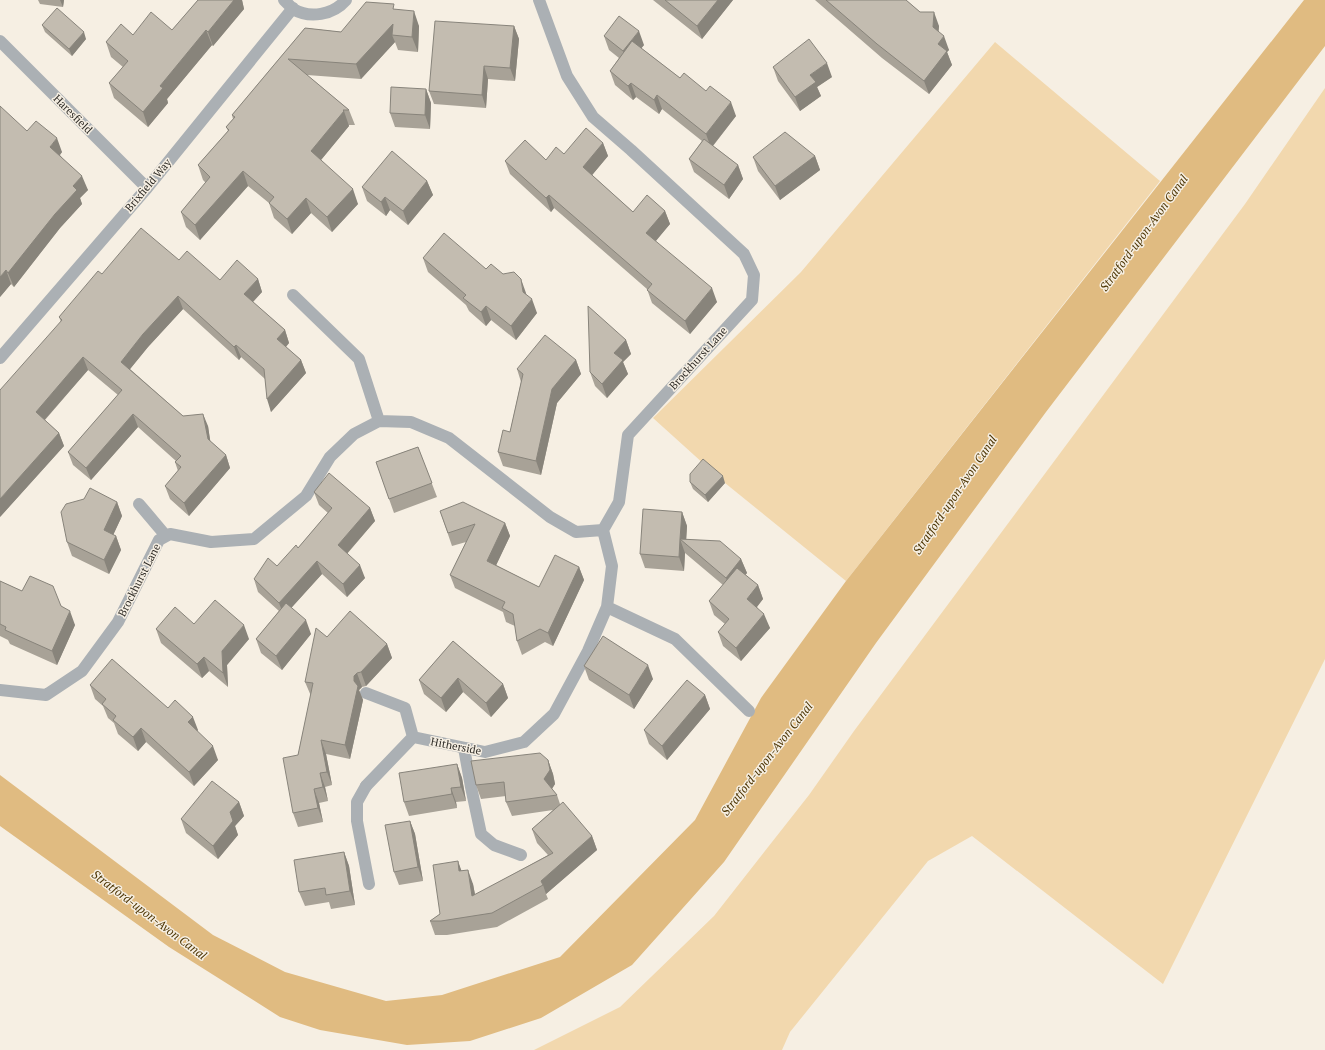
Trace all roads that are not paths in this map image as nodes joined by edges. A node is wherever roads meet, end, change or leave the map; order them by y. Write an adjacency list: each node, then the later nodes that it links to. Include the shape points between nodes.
1 (346, 0): 3 (street, via 330,12 318,15 305,14)
2 (539, 0): 10 (street, Brockhurst Lane, via 567,76 593,117 744,254 754,274 752,300 628,436 619,502)
3 (288, 4): 5 (street, Brixfield Way)
4 (0, 41): 5 (street, Haresfield)
5 (146, 188): 7 (street, Brixfield Way)
6 (292, 295): 8 (street, via 358,359)
7 (0, 358)
8 (379, 421): 10 (street, Brockhurst Lane, via 411,422 449,438 550,517 576,532); 11 (street, Brockhurst Lane, via 354,434 330,457 306,496 254,539 211,542 170,534)
9 (138, 504): 11 (street)
10 (602, 530): 12 (street, Hitherside, via 612,566)
11 (166, 536): 13 (street, Brockhurst Lane, via 159,540 118,622 82,671 46,695)
12 (608, 607): 15 (street, via 675,639); 17 (street, Hitherside, via 554,714 524,742 485,752)
13 (0, 690)
14 (366, 693): 16 (street, via 405,708)
15 (749, 711)
16 (413, 738): 17 (street, Hitherside); 19 (street, via 366,786 357,802 357,821)
17 (464, 748): 18 (street, via 481,834 494,845)
18 (521, 856)
19 (370, 884)

